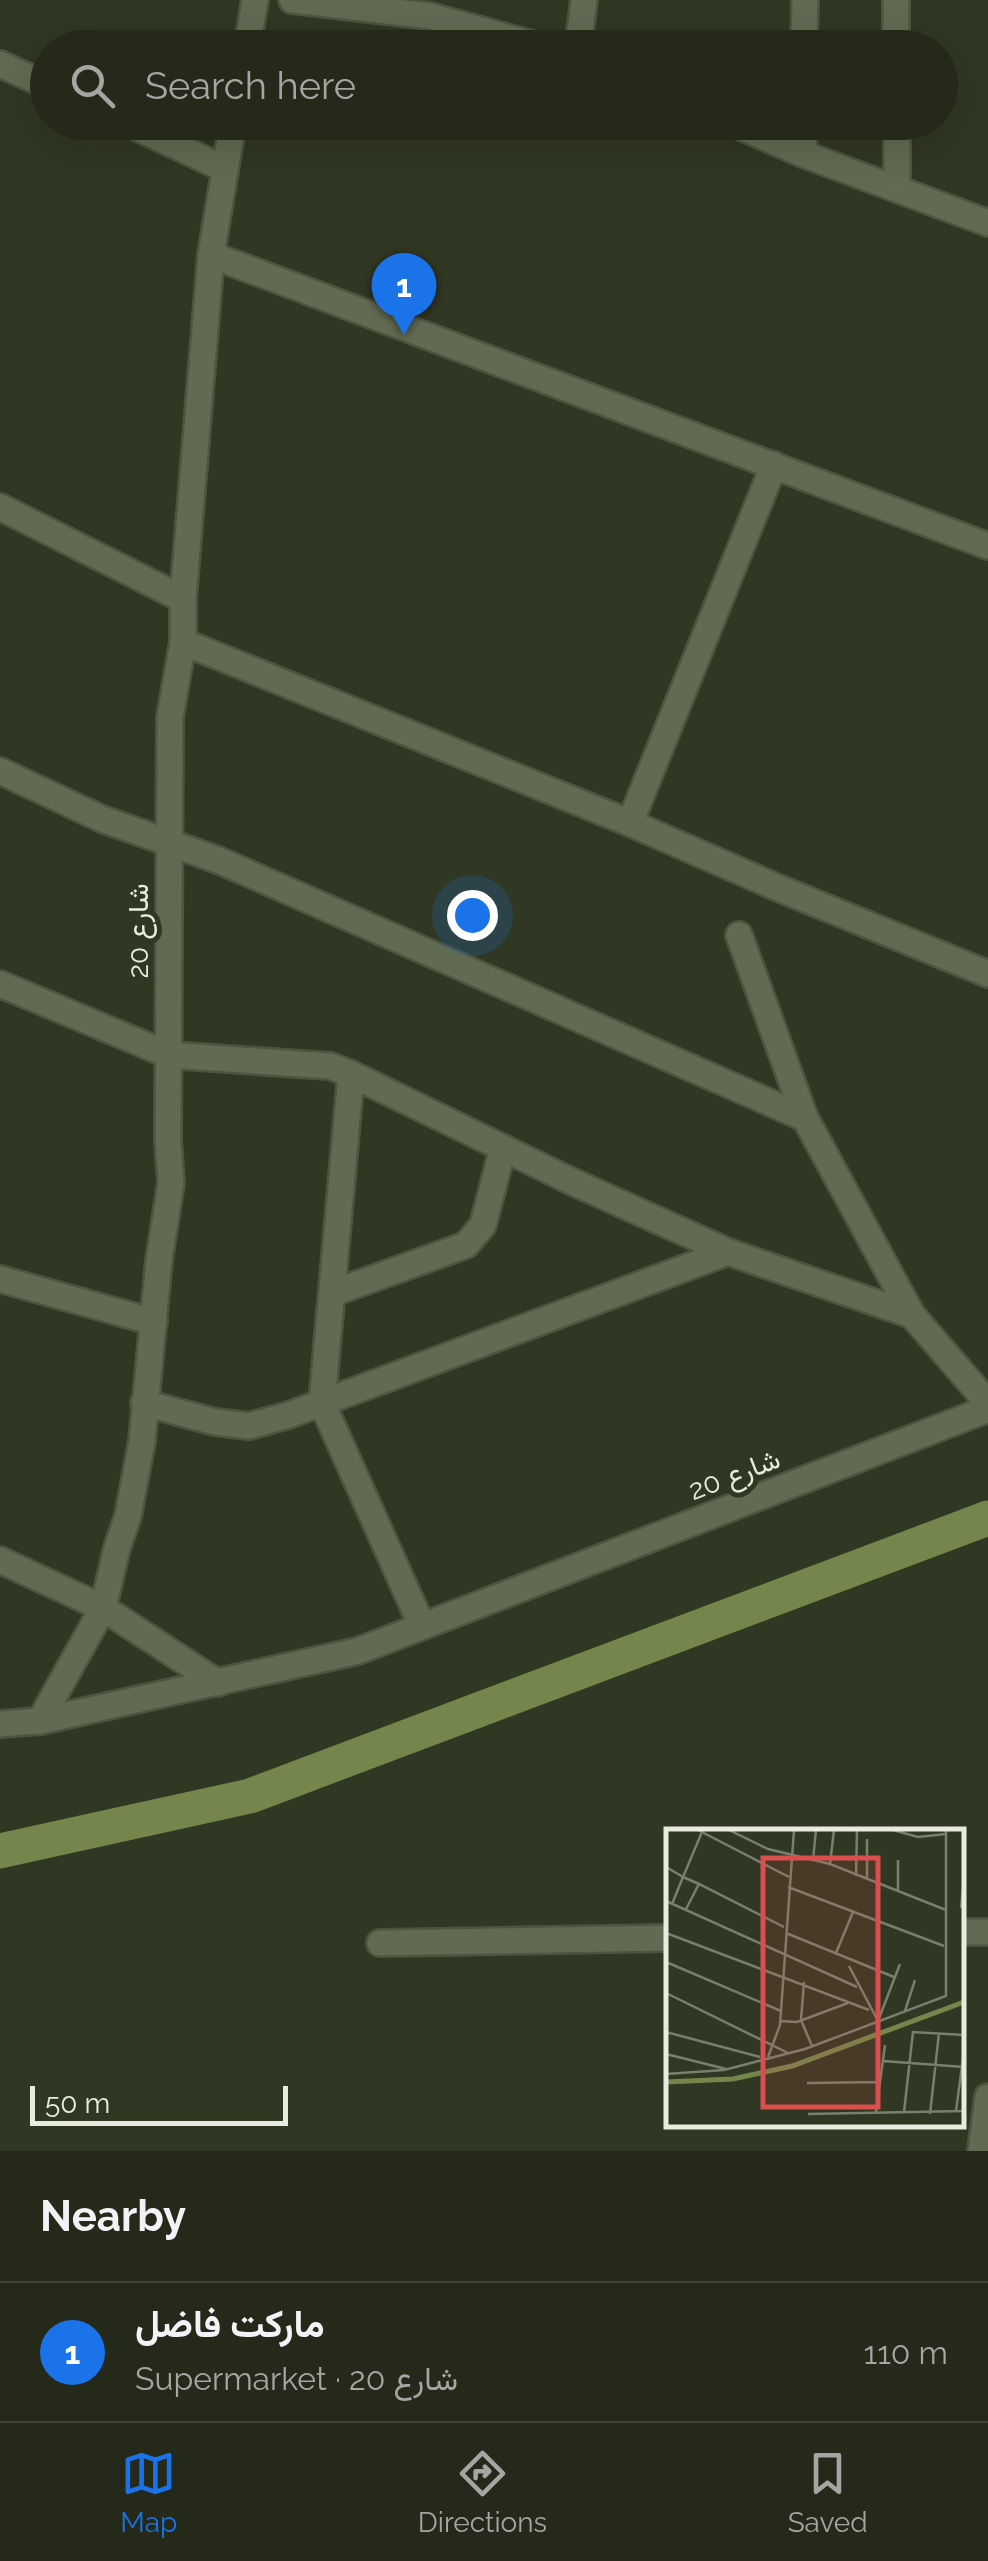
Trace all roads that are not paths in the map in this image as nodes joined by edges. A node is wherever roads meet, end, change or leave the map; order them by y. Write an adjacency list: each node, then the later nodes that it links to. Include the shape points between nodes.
1 (255, 0): 7 (street)
2 (292, 0): 6 (street)
3 (584, 0): 9 (street)
4 (805, 0): 10 (street)
5 (896, 0): 11 (street)
6 (430, 8): 8 (street)
7 (249, 30)
8 (494, 30)
9 (580, 30)
10 (804, 30)
11 (896, 30)
12 (0, 64): 13 (street)
13 (30, 78)
14 (163, 140): 20 (street)
15 (230, 140): 20 (street, شارع 20)
16 (771, 140): 19 (street)
17 (803, 140): 19 (street)
18 (897, 140): 21 (street)
19 (803, 154): 21 (street)
20 (224, 169): 23 (street, شارع 20)
21 (897, 188): 22 (street)
22 (988, 223)
23 (211, 255): 24 (street); 27 (street, شارع 20)
24 (774, 466): 26 (street); 30 (street)
25 (0, 506): 27 (street)
26 (988, 546)
27 (184, 599): 28 (street, شارع 20)
28 (183, 642): 30 (street); 31 (street, شارع 20, via 170,717)
29 (0, 771): 31 (street)
30 (630, 822): 33 (street)
31 (168, 844): 35 (street, شارع 20); 37 (street, via 218,860)
32 (739, 935): 37 (street)
33 (988, 974)
34 (0, 984): 35 (street)
35 (169, 1055): 36 (street, via 314,1064); 43 (street, شارع 20, via 170,1183)
36 (350, 1074): 38 (street); 41 (street)
37 (805, 1118): 42 (street)
38 (503, 1148): 39 (street); 41 (street, via 483,1224 466,1245)
39 (728, 1252): 42 (street); 45 (street)
40 (0, 1279): 43 (street)
41 (333, 1294): 45 (street)
42 (912, 1315): 46 (street)
43 (154, 1322): 44 (street, شارع 20)
44 (144, 1403): 45 (street, via 249,1426); 48 (street, شارع 20, via 128,1516)
45 (322, 1403): 49 (street)
46 (988, 1406): 49 (street, شارع 20)
47 (0, 1560): 48 (street)
48 (103, 1608): 50 (street); 51 (street, شارع 20)
49 (422, 1626): 50 (street, شارع 20, via 358,1651)
50 (218, 1684): 51 (street, شارع 20)
51 (40, 1721): 52 (street, شارع 20)
52 (0, 1724)
53 (666, 1938): 54 (street)
54 (380, 1943)
55 (988, 2096): 56 (street)
56 (981, 2151)

